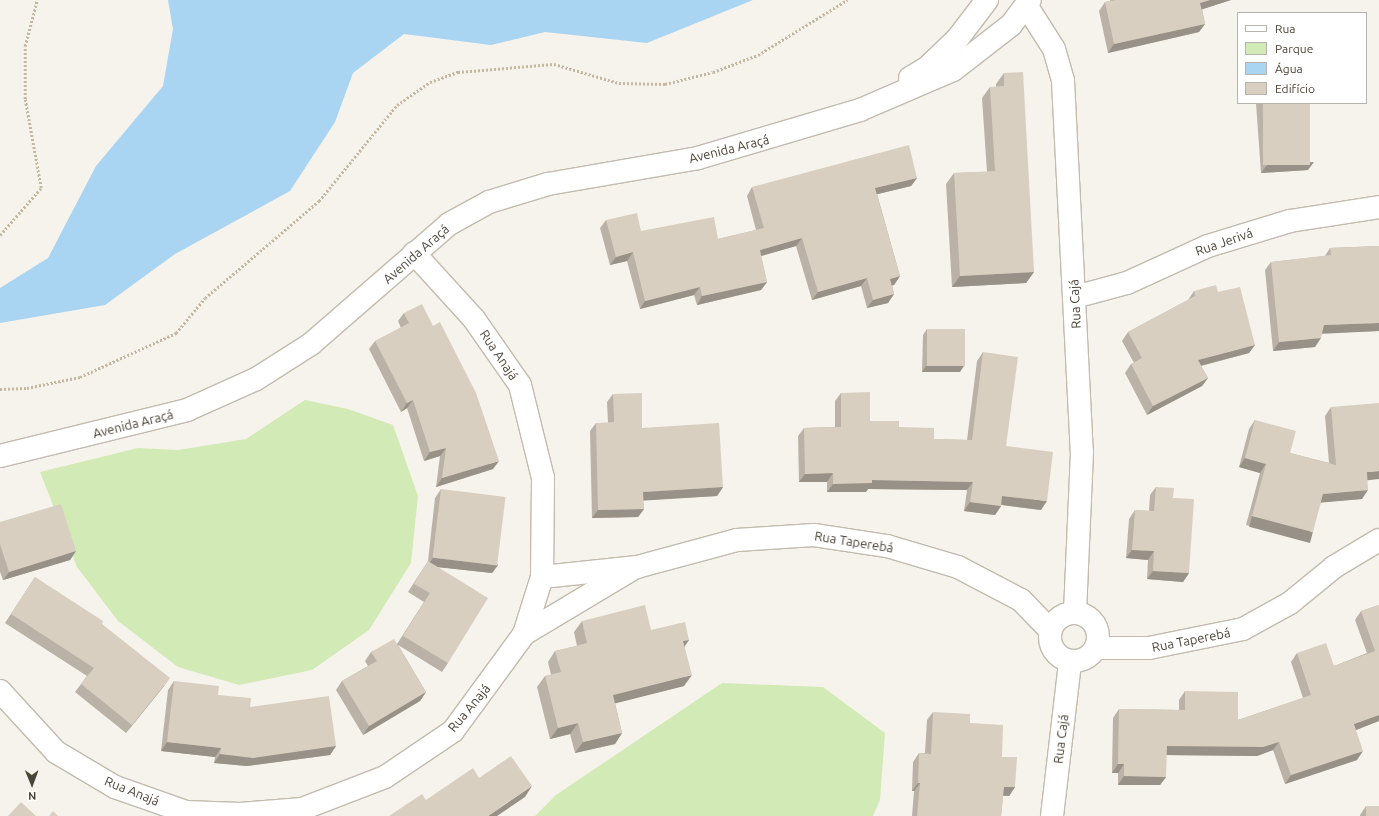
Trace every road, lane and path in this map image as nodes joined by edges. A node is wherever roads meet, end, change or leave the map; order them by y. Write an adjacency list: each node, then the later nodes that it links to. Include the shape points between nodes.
1 (37, 0): 7 (path, via 24,46 26,100 40,188)
2 (847, 0): 10 (path, via 758,54 714,72 666,84 619,83 554,64 458,72 430,82 397,105 319,201 205,298 176,333 80,377 27,388)
3 (987, 0): 5 (street, Avenida Araçá, via 958,38 928,67)
4 (1025, 2): 5 (street, Avenida Araçá, via 1011,25 952,70); 9 (street, Rua Cajá, via 1054,49 1063,81)
5 (860, 110): 8 (street, Avenida Araçá, via 698,158 548,184 490,202 449,224)
6 (1379, 207): 9 (street, Rua Jerivá, via 1290,221 1208,246 1127,283)
7 (0, 235)
8 (414, 253): 11 (street, Avenida Araçá, via 311,344 256,379 187,410); 14 (street, Rua Anajá, via 474,319 520,386 543,478)
9 (1075, 297): 15 (street, Rua Cajá, via 1082,452)
10 (0, 389)
11 (0, 456)
12 (1379, 540): 18 (street, Rua Taperebá, via 1334,567 1290,603 1242,629 1149,648)
13 (637, 567): 14 (street, Rua Taperebá); 16 (street, Rua Taperebá, via 737,540 814,535 887,546 958,567 1021,600); 17 (street, Rua Taperebá)
14 (542, 577): 17 (street, Rua Anajá)
15 (1075, 613): 16 (street, via 1060,617); 18 (street, via 1095,624)
16 (1050, 630): 19 (street, via 1049,638 1055,654)
17 (524, 634): 22 (street, Rua Anajá, via 453,731 385,777 302,809)
18 (1096, 648): 19 (street, via 1086,659)
19 (1070, 662): 23 (street, Rua Cajá)
20 (0, 691): 21 (street, Rua Anajá, via 56,752 115,787)
21 (185, 814): 22 (street, Rua Anajá)
22 (239, 815)
23 (1052, 816)

